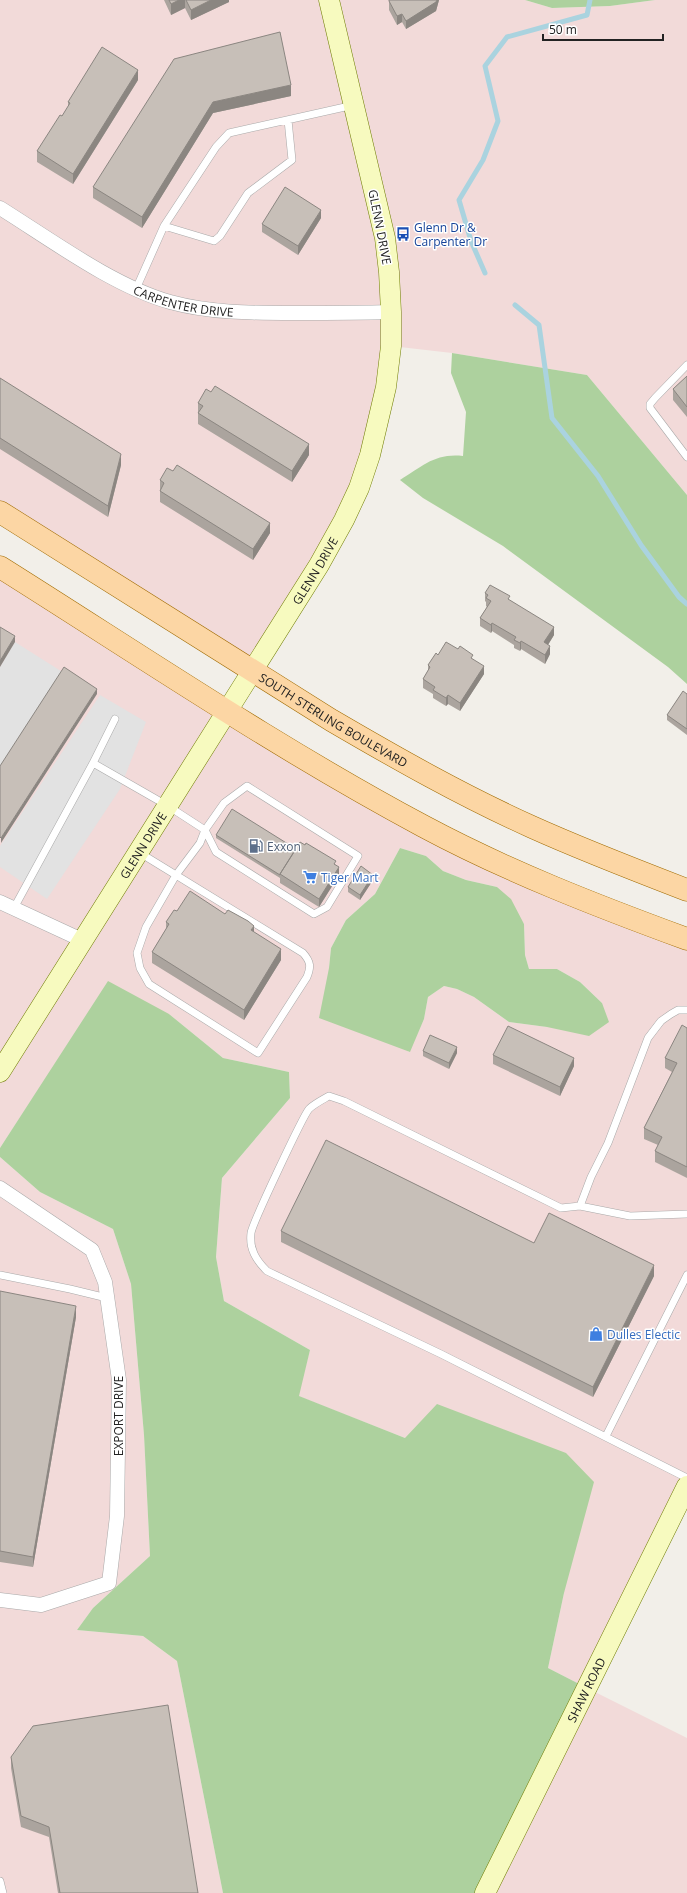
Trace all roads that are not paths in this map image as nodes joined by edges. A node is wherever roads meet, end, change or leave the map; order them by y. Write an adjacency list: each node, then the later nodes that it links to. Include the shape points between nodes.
1 (329, 0): 2 (street, GLENN DRIVE)
2 (354, 105): 3 (lane); 7 (street, GLENN DRIVE, via 385,242)
3 (288, 120): 5 (lane, via 229,133 216,147); 5 (lane, via 292,160 248,193 220,236 214,241)
4 (0, 208): 6 (street, CARPENTER DRIVE, via 108,275)
5 (164, 226): 6 (lane)
6 (136, 289): 7 (street, CARPENTER DRIVE, via 169,302 211,311)
7 (391, 312): 12 (street, GLENN DRIVE, via 391,346 386,387 370,455 359,488 319,564)
8 (687, 366): 9 (lane, via 650,404 650,408)
9 (687, 457)
10 (0, 512): 12 (main road, SOUTH STERLING BOULEVARD)
11 (0, 567): 13 (main road)
12 (253, 671): 13 (street, GLENN DRIVE); 20 (main road, SOUTH STERLING BOULEVARD, via 331,720 437,780 592,853)
13 (227, 711): 16 (street, GLENN DRIVE); 23 (main road, via 424,826 545,883)
14 (115, 719): 15 (lane)
15 (93, 763): 16 (lane); 22 (lane)
16 (168, 806): 17 (lane); 18 (street, GLENN DRIVE)
17 (205, 830): 17 (lane, via 216,852 314,914 327,907 358,856 247,786 224,803); 19 (lane, via 200,843)
18 (138, 852): 19 (lane); 24 (street, GLENN DRIVE)
19 (176, 875): 19 (lane, via 303,953 309,960 307,977 258,1053 149,984 140,968 137,953 146,927)
20 (687, 890)
21 (0, 902): 22 (street)
22 (14, 908): 24 (street)
23 (687, 939)
24 (82, 940): 26 (street, GLENN DRIVE)
25 (687, 1010): 28 (lane, via 678,1010 661,1021 648,1038 608,1143)
26 (0, 1072)
27 (0, 1188): 32 (street, EXPORT DRIVE, via 92,1250 105,1282)
28 (580, 1206): 29 (lane, via 630,1216); 33 (lane, via 561,1208 344,1101 329,1096 308,1110 253,1225 251,1245 253,1253 267,1271)
29 (687, 1214)
30 (0, 1275): 32 (lane)
31 (687, 1275): 33 (lane)
32 (107, 1298): 36 (street, EXPORT DRIVE, via 119,1380 117,1516 108,1584 41,1605)
33 (606, 1436): 34 (lane)
34 (687, 1478)
35 (687, 1486): 39 (street, SHAW ROAD)
36 (0, 1600)
37 (0, 1881): 38 (lane)
38 (3, 1893)
39 (485, 1893)

